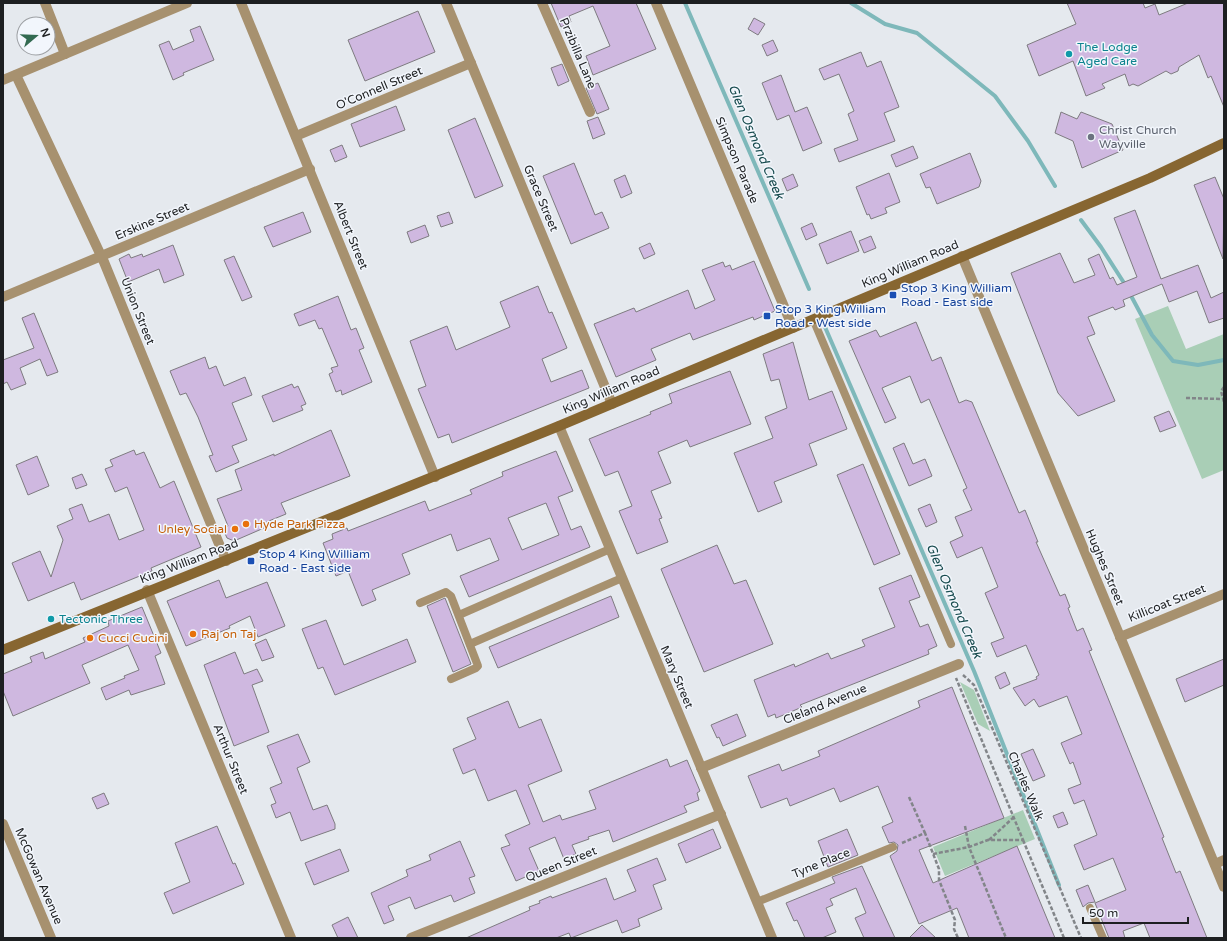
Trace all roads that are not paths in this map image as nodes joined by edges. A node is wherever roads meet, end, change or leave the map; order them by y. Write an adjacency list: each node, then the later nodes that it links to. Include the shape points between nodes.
1 (45, 3): 7 (street)
2 (187, 3): 7 (street)
3 (241, 3): 12 (street, Albert Street)
4 (446, 3): 8 (street, Grace Street)
5 (542, 3): 11 (street, Przibilla Lane)
6 (656, 3): 19 (street, Simpson Parade)
7 (65, 54): 9 (street)
8 (471, 63): 12 (street, O'Connell Street); 20 (street, Grace Street)
9 (16, 75): 10 (street); 16 (street, Union Street)
10 (3, 80)
11 (590, 112)
12 (296, 136): 14 (street, Albert Street)
13 (1224, 143): 15 (main road, King William Road, via 1152,177)
14 (310, 169): 16 (street, Erskine Street); 22 (street, Albert Street)
15 (962, 256): 18 (main road, King William Road); 30 (street, Hughes Street)
16 (101, 257): 17 (street, Erskine Street); 24 (street, Union Street)
17 (3, 297)
18 (813, 319): 19 (main road, King William Road); 32 (lane)
19 (793, 328): 20 (main road, King William Road)
20 (612, 404): 21 (main road, King William Road)
21 (559, 426): 22 (main road, King William Road); 23 (street, Mary Street)
22 (435, 477): 24 (main road, King William Road)
23 (610, 549): 25 (street, Mary Street); 29 (lane)
24 (226, 561): 26 (main road, King William Road)
25 (622, 578): 31 (lane); 36 (street, Mary Street)
26 (147, 590): 33 (main road, King William Road); 45 (street, Arthur Street)
27 (1224, 594): 30 (street, Killicoat Street)
28 (420, 603): 29 (lane, via 446,592 451,596)
29 (459, 615): 31 (lane)
30 (1120, 637): 40 (street, Hughes Street)
31 (470, 644): 35 (lane, via 478,666)
32 (951, 644)
33 (3, 650)
34 (959, 664): 36 (street, Cleland Avenue)
35 (451, 679)
36 (701, 768): 37 (street, Mary Street)
37 (720, 814): 42 (street, Mary Street); 46 (street, Queen Street)
38 (3, 824): 44 (street, McGowan Avenue)
39 (893, 847): 42 (lane, Tyne Place)
40 (1219, 862): 41 (street, Hughes Street)
41 (1224, 887)
42 (758, 902): 47 (street, Mary Street)
43 (1090, 908): 48 (lane)
44 (51, 938)
45 (291, 938)
46 (411, 938)
47 (772, 938)
48 (1103, 938)

